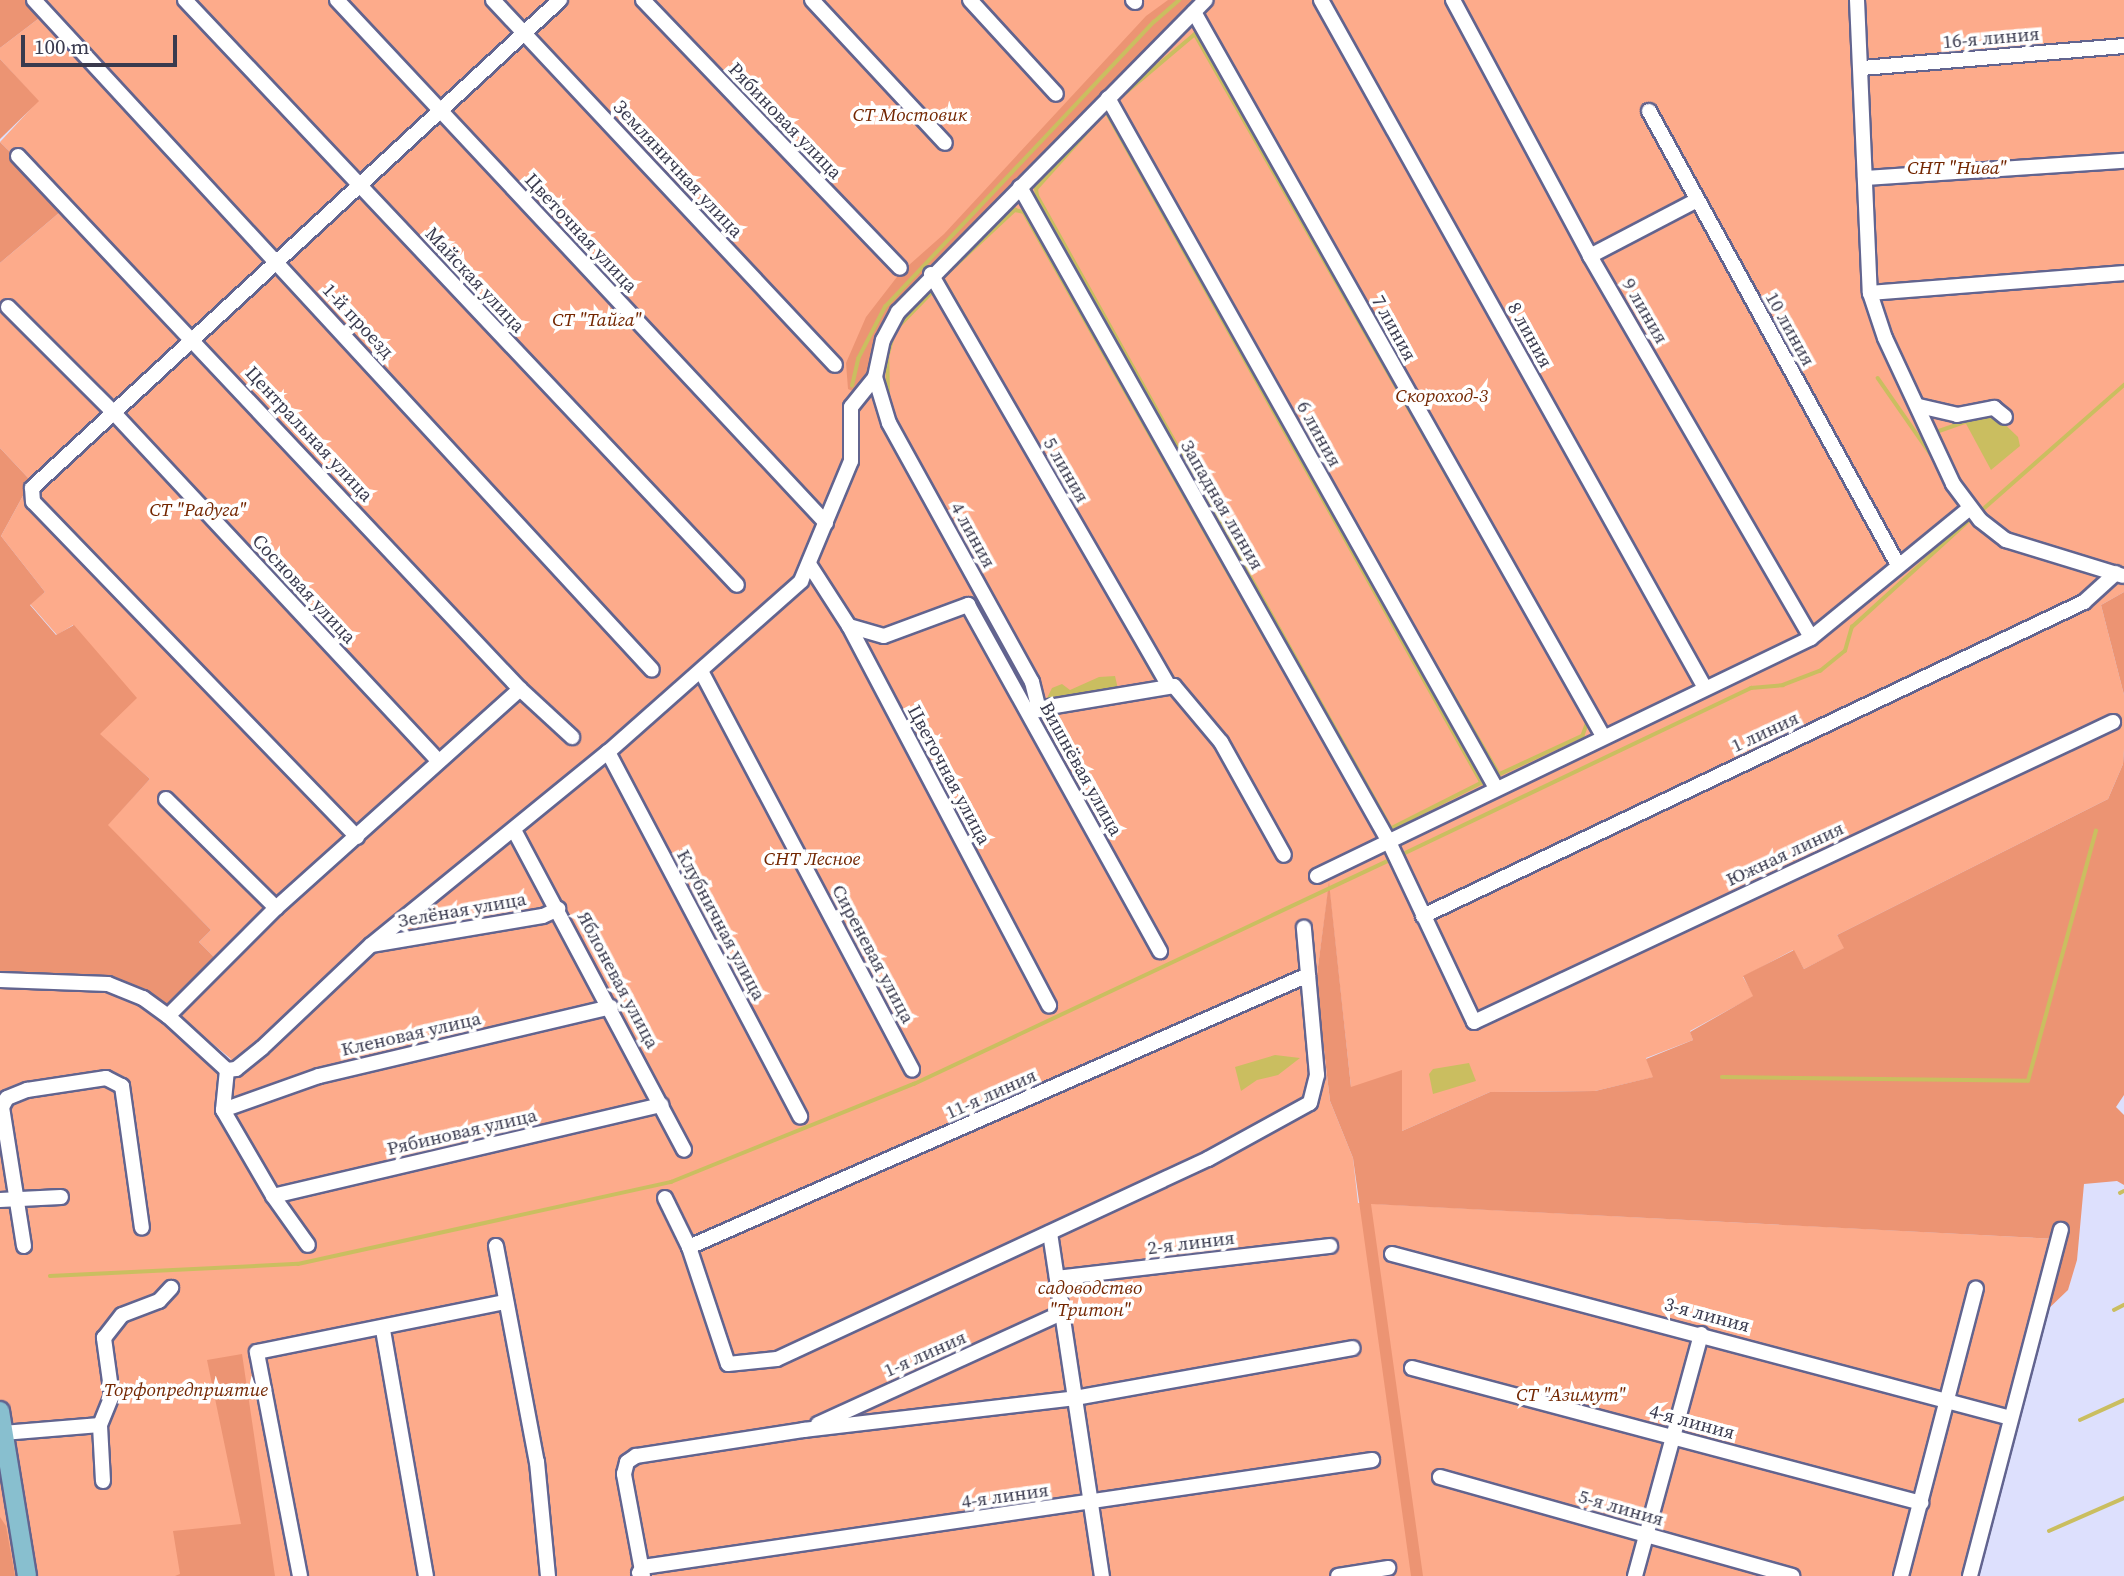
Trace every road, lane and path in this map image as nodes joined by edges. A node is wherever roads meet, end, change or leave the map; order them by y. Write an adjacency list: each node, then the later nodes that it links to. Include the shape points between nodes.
1 (34, 0): 29 (street, 1-й проезд)
2 (185, 0): 25 (street, Майская улица)
3 (337, 0): 19 (street, Цветочная улица)
4 (493, 0): 14 (street, Земляничная улица)
5 (560, 0): 14 (street)
6 (643, 0): 30 (street, Рябиновая улица)
7 (813, 0): 21 (street)
8 (970, 0): 17 (street)
9 (1206, 0): 13 (street)
10 (1321, 0): 52 (street, 8 линия)
11 (1453, 0): 28 (street, 9 линия)
12 (1857, 0): 16 (street)
13 (1194, 12): 18 (street); 56 (street, 7 линия)
14 (524, 33): 19 (street); 36 (street, Земляничная улица)
15 (2124, 46): 16 (street, 16-я линия)
16 (1862, 68): 24 (street)
17 (1056, 94)
18 (1108, 98): 26 (street); 60 (street, 6 линия)
19 (441, 111): 25 (street); 42 (street, Цветочная улица)
20 (1649, 111): 27 (street, 10 линия)
21 (944, 143)
22 (18, 156): 35 (street, Центральная улица)
23 (2124, 161): 24 (street)
24 (1865, 178): 33 (street)
25 (359, 186): 29 (street); 46 (street, Майская улица)
26 (1020, 187): 32 (street); 64 (street, Западная линия)
27 (1697, 200): 28 (street); 44 (street, 10 линия)
28 (1590, 256): 48 (street, 9 линия)
29 (277, 262): 35 (street); 49 (street, 1-й проезд)
30 (900, 268)
31 (2124, 273): 33 (street)
32 (931, 274): 37 (street, via 898,312 883,340); 51 (street, 5 линия)
33 (1870, 293): 38 (street, via 1885,338)
34 (8, 307): 39 (street, Сосновая улица)
35 (195, 338): 39 (street); 53 (street, Центральная улица)
36 (835, 365)
37 (875, 377): 42 (street, via 851,407 851,461); 54 (street, 4 линия, via 889,423 1032,682)
38 (1919, 406): 40 (street, via 1957,415 1994,408); 41 (street, via 1953,484)
39 (114, 413): 59 (street, Сосновая улица); 63 (street, via 32,488 33,502)
40 (2006, 417)
41 (1971, 512): 44 (street); 45 (street, via 2006,540)
42 (826, 523): 43 (street)
43 (809, 564): 47 (street, Цветочная улица); 50 (street, via 801,582)
44 (1898, 565): 48 (street)
45 (2120, 574): 69 (street, 1 линия, via 2084,602)
46 (737, 585)
47 (849, 626): 54 (street, Вишнёвая улица, via 884,636 968,605); 75 (street, Цветочная улица)
48 (1811, 638): 52 (street)
49 (652, 670)
50 (701, 671): 58 (street); 80 (street, Сиреневая улица)
51 (1168, 684): 54 (street); 65 (street, 5 линия, via 1222,742)
52 (1705, 688): 56 (street)
53 (520, 689): 57 (street, Центральная улица); 59 (street)
54 (1032, 710): 72 (street, Вишнёвая улица)
55 (2113, 722): 78 (street, Южная линия)
56 (1603, 736): 60 (street)
57 (572, 737)
58 (608, 752): 62 (street); 83 (street, Клубничная улица)
59 (438, 761): 63 (street)
60 (1496, 788): 64 (street)
61 (166, 799): 67 (street)
62 (514, 830): 68 (street, Яблоневая улица); 71 (street)
63 (357, 837): 67 (street)
64 (1394, 852): 66 (street); 69 (street, Западная линия)
65 (1284, 855)
66 (1317, 876)
67 (276, 908): 77 (street)
68 (558, 909): 71 (street, Зелёная улица, via 543,916); 76 (street, Яблоневая улица)
69 (1423, 916): 78 (street, Западная линия)
70 (1304, 928): 73 (street)
71 (371, 946): 79 (street, via 262,1048 236,1069)
72 (1160, 951)
73 (1308, 975): 92 (street, via 1317,1075 1310,1103 1208,1159); 97 (street, 11-я линия)
74 (0, 979): 77 (street, via 108,984)
75 (1049, 1006)
76 (611, 1007): 81 (street, Яблоневая улица); 82 (street, Кленовая улица, via 319,1076)
77 (168, 1016): 79 (street)
78 (1474, 1021)
79 (227, 1070): 82 (street)
80 (912, 1070)
81 (661, 1105): 84 (street, Яблоневая улица); 85 (street, Рябиновая улица)
82 (223, 1110): 85 (street)
83 (800, 1116)
84 (684, 1150)
85 (273, 1196): 94 (street)
86 (61, 1197): 89 (street)
87 (665, 1198): 97 (street)
88 (0, 1200): 89 (street)
89 (18, 1200): 90 (street, via 2,1107 7,1098 27,1090 106,1078 122,1086); 93 (street)
90 (142, 1228)
91 (2061, 1230): 111 (street)
92 (1050, 1233): 97 (street, via 777,1359 746,1365 728,1364); 99 (street)
93 (24, 1245)
94 (308, 1245)
95 (496, 1246): 102 (street)
96 (1330, 1246): 99 (street, 2-я линия)
97 (689, 1247)
98 (1392, 1254): 105 (street, 3-я линия)
99 (1057, 1278): 103 (street)
100 (171, 1288): 112 (street, via 159,1301 122,1315 109,1328 104,1338 112,1396)
101 (1976, 1289): 109 (street)
102 (506, 1302): 104 (street); 127 (street, via 537,1462)
103 (1062, 1313): 108 (street); 113 (street, 1-я линия)
104 (383, 1330): 125 (street, via 257,1352); 126 (street)
105 (1701, 1334): 109 (street, 3-я линия); 115 (street)
106 (1353, 1348): 108 (street)
107 (1412, 1368): 115 (street, 4-я линия)
108 (1075, 1398): 113 (street); 119 (street)
109 (1947, 1399): 111 (street, 3-я линия); 120 (street)
110 (0, 1411): 114 (main road)
111 (2011, 1418): 133 (street)
112 (100, 1425): 114 (street); 118 (street)
113 (804, 1430): 123 (street, via 632,1458 624,1474)
114 (3, 1433): 124 (main road)
115 (1674, 1437): 120 (street, 4-я линия); 121 (street)
116 (1372, 1460): 119 (street, 4-я линия)
117 (1440, 1477): 121 (street, 5-я линия)
118 (103, 1481)
119 (1091, 1503): 123 (street, 4-я линия); 128 (street)
120 (1921, 1503): 132 (street)
121 (1646, 1534): 130 (street); 131 (street, 5-я линия)
122 (1388, 1568): 129 (street)
123 (641, 1573)
124 (27, 1576)
125 (300, 1576)
126 (426, 1576)
127 (548, 1576)
128 (1102, 1576)
129 (1338, 1576)
130 (1635, 1576)
131 (1793, 1576)
132 (1901, 1576)
133 (1970, 1576)

